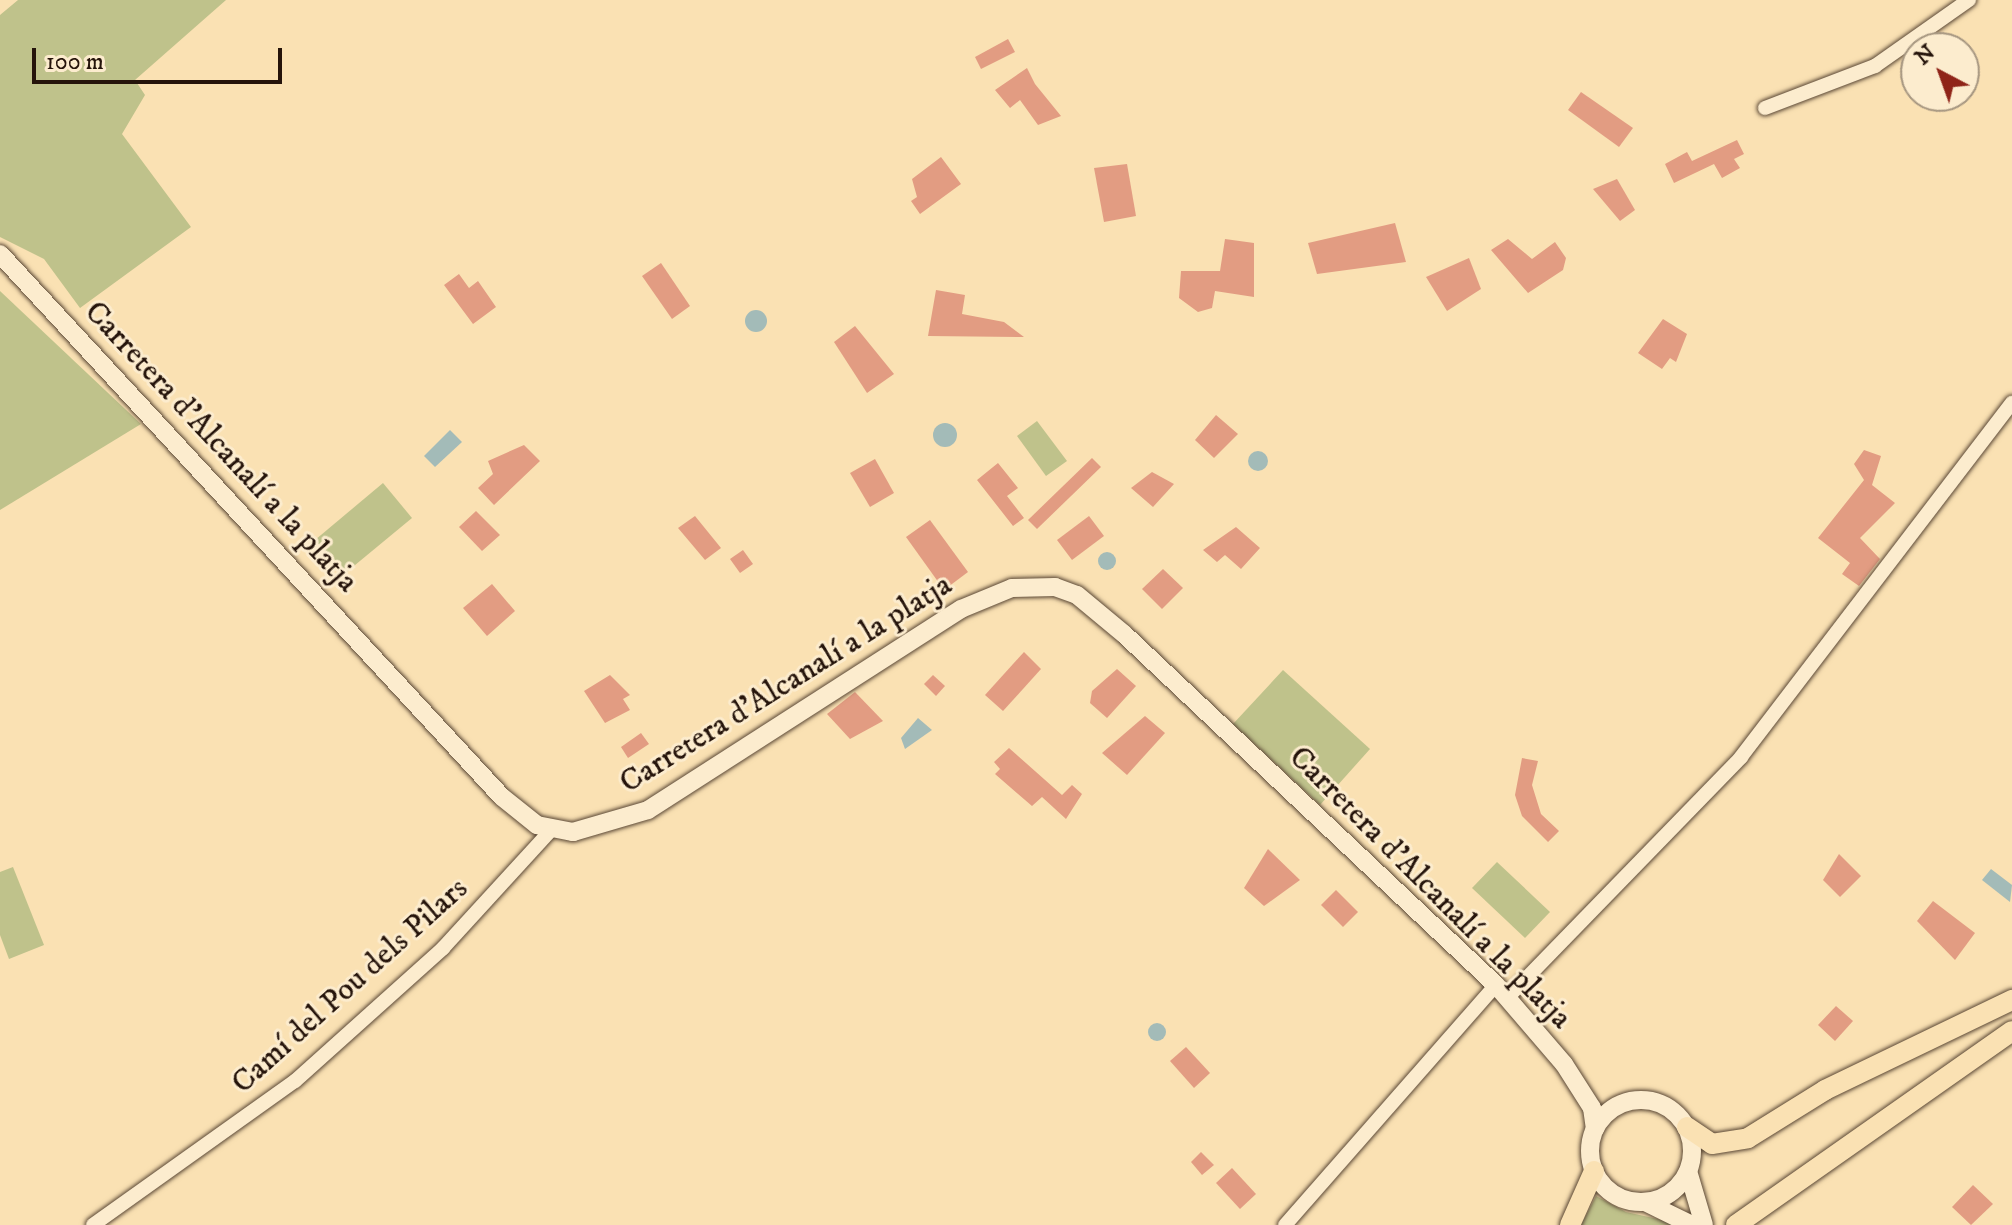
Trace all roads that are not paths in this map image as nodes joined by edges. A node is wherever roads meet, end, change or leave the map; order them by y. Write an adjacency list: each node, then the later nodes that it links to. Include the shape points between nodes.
1 (1969, 0): 2 (street, via 1875,66)
2 (1765, 108)
3 (0, 254): 5 (main road, Carretera d'Alcanalí a la platja, via 502,797)
4 (2012, 403): 6 (street, via 1741,757)
5 (551, 830): 6 (main road, Carretera d'Alcanalí a la platja, via 597,828 648,810 961,609 1012,588 1055,587 1077,595 1124,634); 17 (street, Camí del Pou dels Pilars, via 443,948 295,1081)
6 (1502, 992): 9 (main road, Carretera d'Alcanalí a la platja); 18 (street)
7 (2012, 1000): 11 (main road, via 1825,1090 1748,1138 1712,1144)
8 (2012, 1031): 16 (main road)
9 (1564, 1064): 10 (main road, Carretera d'Alcanalí a la platja, via 1599,1094); 12 (main road, Carretera d'Alcanalí a la platja, via 1592,1108)
10 (1630, 1101): 11 (main road, via 1663,1104); 12 (main road)
11 (1687, 1127): 14 (main road)
12 (1595, 1129): 13 (main road)
13 (1594, 1171): 15 (main road, via 1614,1194); 19 (main road)
14 (1688, 1171): 15 (main road, via 1678,1186); 21 (main road)
15 (1645, 1202): 20 (main road)
16 (1742, 1221)
17 (93, 1225)
18 (1285, 1225)
19 (1570, 1225)
20 (1692, 1225)
21 (1704, 1225)

